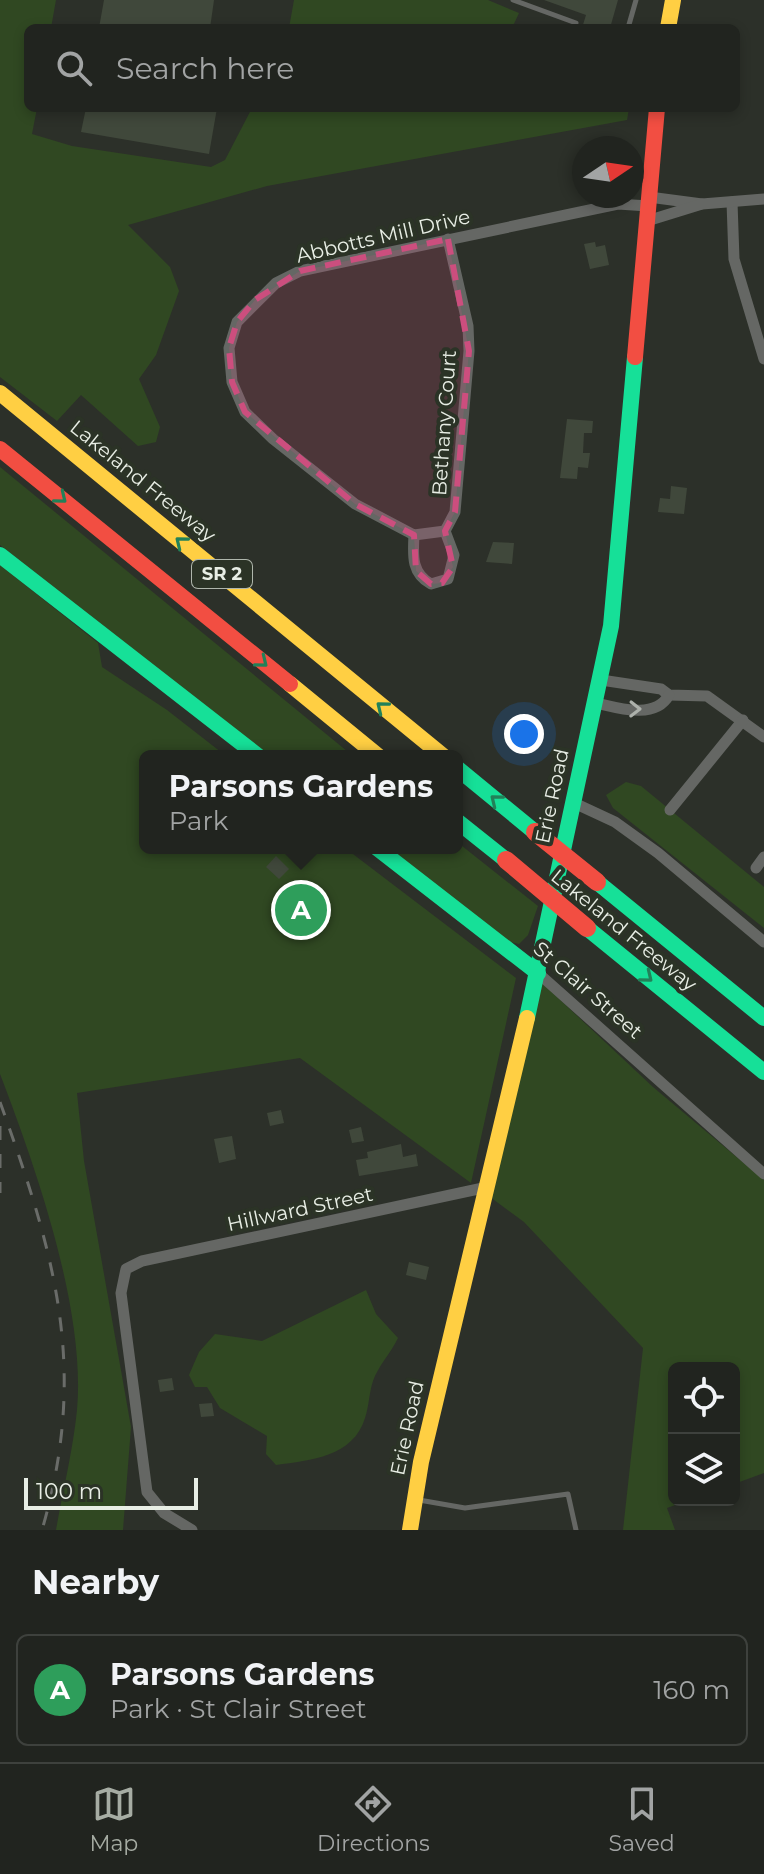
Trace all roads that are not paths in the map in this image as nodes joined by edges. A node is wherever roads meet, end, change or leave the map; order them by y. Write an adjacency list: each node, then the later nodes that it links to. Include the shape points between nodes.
1 (513, 0): 4 (lane)
2 (636, 0): 5 (lane)
3 (673, 0): 6 (main road)
4 (576, 23)
5 (629, 24)
6 (669, 24)
7 (657, 112): 11 (main road, Erie Road)
8 (764, 199): 9 (street)
9 (732, 202): 10 (street); 13 (street, via 734,259)
10 (702, 204): 11 (street); 11 (street)
11 (648, 208): 12 (street, Abbotts Mill Drive, via 618,204); 19 (main road, Erie Road, via 617,571)
12 (448, 239): 16 (street, Bethany Court, via 469,351 455,512); 17 (street, Abbotts Mill Drive, via 300,271 255,300 237,322 229,348 232,382 245,412 355,504)
13 (764, 359)
14 (0, 393): 26 (main road, Lakeland Freeway / SR 2, one-way to 14)
15 (0, 449): 25 (main road, SR 2, one-way to 25)
16 (445, 531): 17 (street); 17 (street, Bethany Court, via 454,555 442,583 431,584 416,571)
17 (414, 535)
18 (0, 555): 24 (main road)
19 (601, 680): 20 (street, via 661,689); 21 (main road, Erie Road)
20 (669, 695): 21 (street, one-way to 20, via 652,709); 22 (street, via 707,696)
21 (596, 703): 28 (main road, Erie Road)
22 (743, 720): 23 (street); 29 (street)
23 (764, 737)
24 (250, 750)
25 (371, 750)
26 (436, 750)
27 (463, 773): 36 (main road, Lakeland Freeway, one-way to 27, bridge)
28 (572, 802): 34 (street, via 615,822 658,853); 35 (main road, Erie Road)
29 (670, 810)
30 (463, 826): 37 (main road, Lakeland Freeway, one-way to 37, bridge)
31 (385, 854): 35 (main road, St Clair Street)
32 (764, 857): 33 (street)
33 (756, 868)
34 (764, 942)
35 (538, 973): 38 (street, St Clair Street); 39 (main road, Erie Road)
36 (764, 1018)
37 (764, 1072)
38 (764, 1174)
39 (483, 1188): 40 (main road, Erie Road); 41 (street, Hillward Street, via 142,1261 126,1269 121,1293 147,1492 164,1513)
40 (414, 1499): 42 (main road, Erie Road); 43 (lane, via 465,1508 568,1494)
41 (192, 1530)
42 (410, 1530)
43 (576, 1530)

